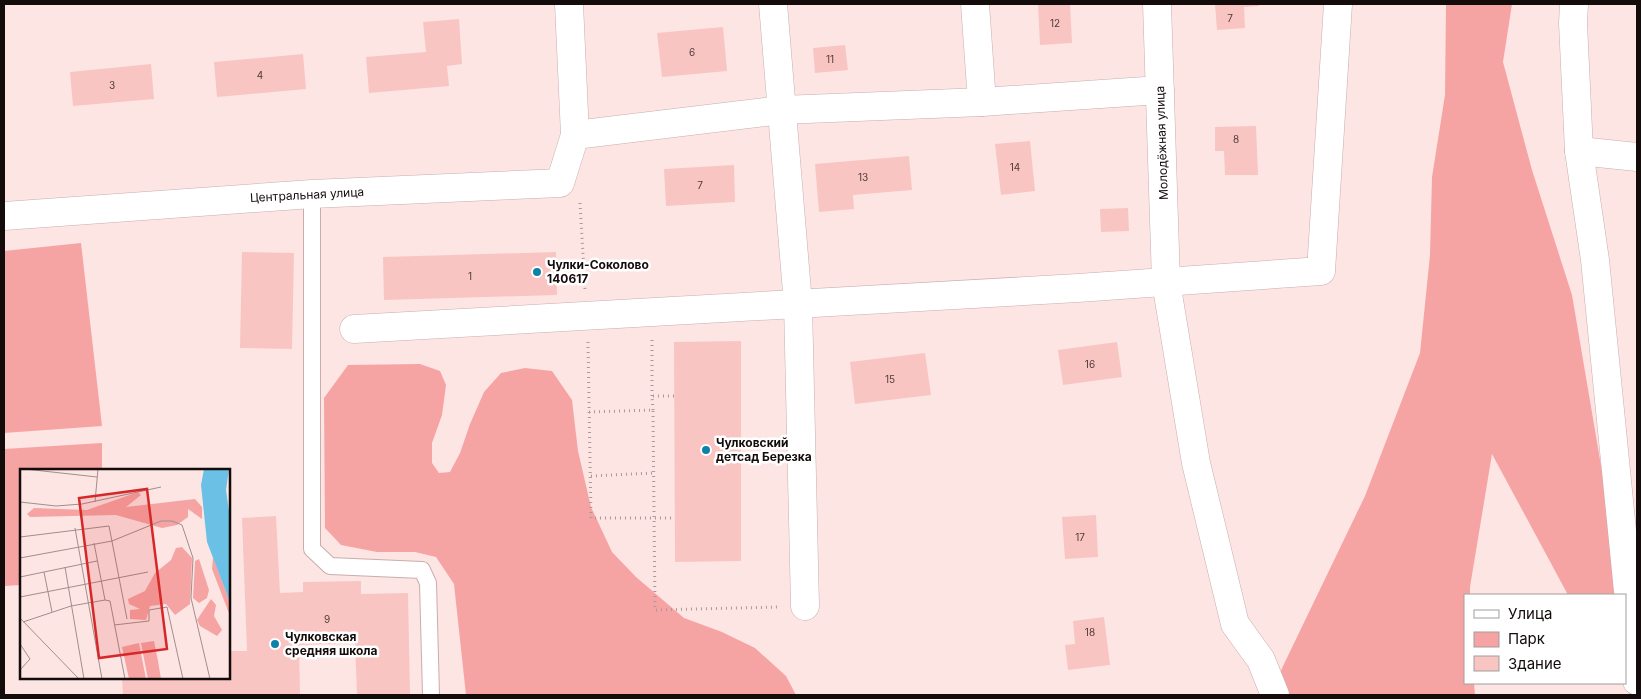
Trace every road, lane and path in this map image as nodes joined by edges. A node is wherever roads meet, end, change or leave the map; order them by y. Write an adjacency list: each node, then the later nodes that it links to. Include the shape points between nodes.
1 (569, 4): 10 (street)
2 (773, 4): 9 (street)
3 (975, 4): 8 (street)
4 (1157, 4): 7 (street, Молодёжная улица)
5 (1338, 4): 16 (street, via 1321,271)
6 (1574, 4): 11 (street)
7 (1160, 90): 8 (street); 16 (street, Молодёжная улица)
8 (982, 102): 9 (street)
9 (782, 110): 10 (street); 17 (street)
10 (575, 135): 13 (street, Центральная улица, via 560,183)
11 (1579, 151): 12 (street); 30 (street, via 1595,260)
12 (1637, 157)
13 (312, 194): 15 (street, Центральная улица); 31 (lane, via 312,549 330,566 422,570 428,583)
14 (580, 201): 19 (path)
15 (4, 216)
16 (1166, 282): 17 (street); 32 (street, Молодёжная улица, via 1196,463 1235,624 1261,660)
17 (798, 304): 18 (street); 29 (street)
18 (652, 312): 19 (street); 21 (path)
19 (587, 316): 20 (street); 24 (path)
20 (354, 329)
21 (652, 396): 22 (path); 23 (path)
22 (674, 396)
23 (653, 410): 24 (path); 25 (path)
24 (589, 412): 26 (path)
25 (654, 473): 26 (path); 27 (path)
26 (590, 476): 27 (path, via 591,518)
27 (654, 518): 28 (path); 29 (path, via 655,610)
28 (675, 518)
29 (805, 606)
30 (1637, 681)
31 (431, 695)
32 (1274, 695)

